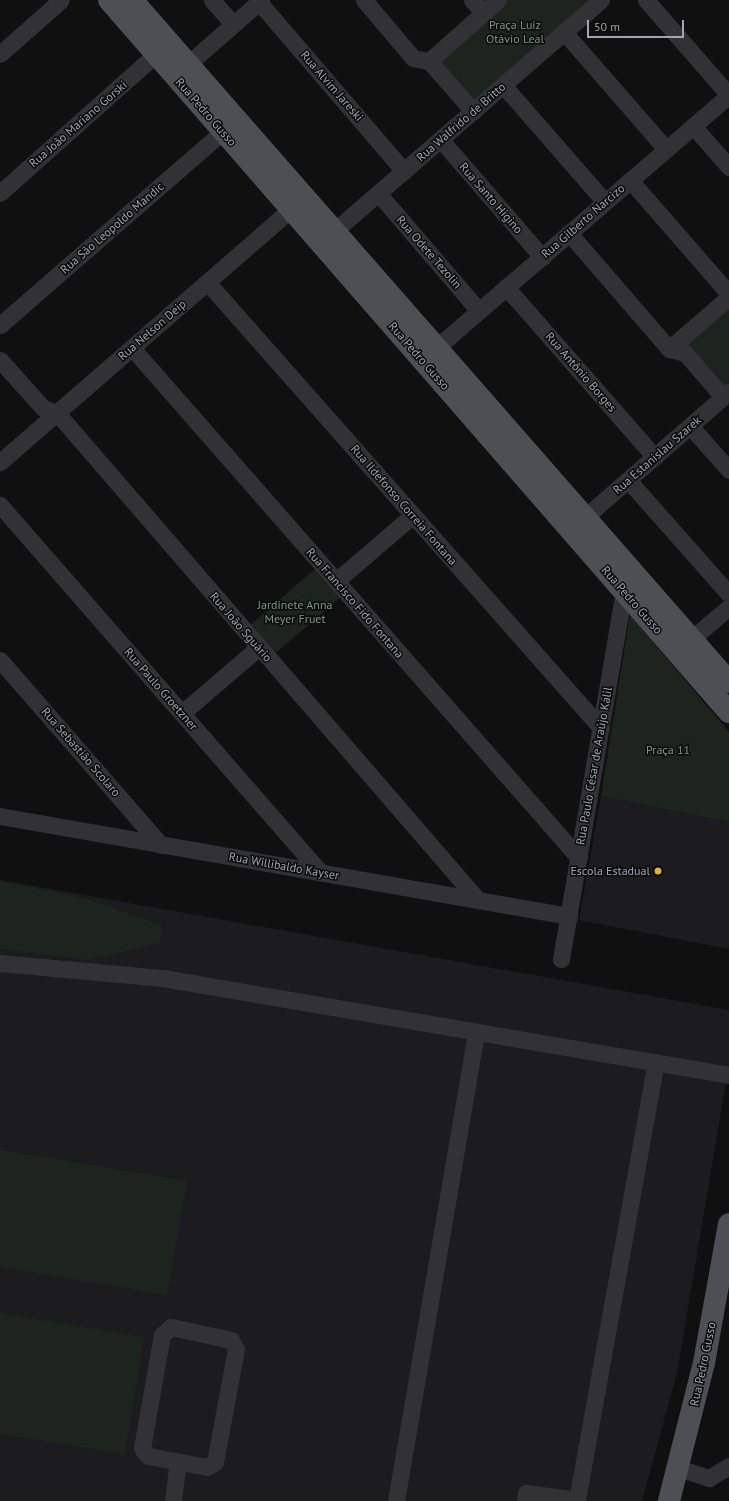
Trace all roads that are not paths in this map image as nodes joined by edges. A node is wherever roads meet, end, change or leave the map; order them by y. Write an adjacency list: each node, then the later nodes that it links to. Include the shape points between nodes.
1 (61, 0): 14 (street)
2 (109, 0): 15 (main road, Rua Pedro Gusso)
3 (132, 0): 17 (main road, Rua Pedro Gusso)
4 (212, 0): 12 (street)
5 (364, 0): 16 (street, via 414,58)
6 (472, 0): 11 (street)
7 (498, 0): 11 (street)
8 (602, 0): 13 (street, Rua Walfrido de Britto)
9 (646, 0): 19 (street)
10 (260, 1): 12 (street); 26 (street, Rua Alvim Jareski)
11 (484, 13): 16 (street)
12 (233, 24): 17 (street)
13 (564, 32): 18 (street, Rua Walfrido de Britto); 24 (street)
14 (0, 54)
15 (156, 54): 22 (main road, Rua Pedro Gusso); 28 (street, Rua João Mariano Gorski)
16 (429, 61): 20 (street)
17 (188, 64): 31 (main road, Rua Pedro Gusso)
18 (503, 85): 20 (street, Rua Walfrido de Britto); 30 (street)
19 (729, 95): 21 (street, Rua Gilberto Narcizo)
20 (473, 111): 23 (street, Rua Walfrido de Britto)
21 (693, 126): 24 (street, Rua Gilberto Narcizo); 25 (street)
22 (223, 131): 31 (main road, Rua Pedro Gusso); 39 (street, Rua São Leopoldo Mandic)
23 (440, 140): 26 (street, Rua Walfrido de Britto); 34 (street, Rua Santo Higino)
24 (666, 149): 27 (street, Rua Gilberto Narcizo)
25 (729, 167)
26 (404, 171): 29 (street, Rua Walfrido de Britto)
27 (630, 180): 30 (street, Rua Gilberto Narcizo); 37 (street)
28 (0, 193)
29 (378, 193): 33 (street, Rua Walfrido de Britto); 38 (street, Rua Odete Tezolin)
30 (605, 202): 32 (street, Rua Gilberto Narcizo)
31 (298, 203): 33 (main road, Rua Pedro Gusso); 35 (street, Rua Nelson Deip)
32 (569, 233): 34 (street, Rua Gilberto Narcizo); 42 (street)
33 (328, 237): 41 (main road, Rua Pedro Gusso); 55 (main road, Rua Pedro Gusso)
34 (542, 257): 36 (street, Rua Gilberto Narcizo)
35 (207, 282): 40 (street, Rua Nelson Deip); 52 (street, Rua Ildefonso Correia Fontana)
36 (506, 287): 38 (street, Rua Gilberto Narcizo); 47 (street, Rua Antônio Borges)
37 (729, 295): 42 (street)
38 (479, 311): 41 (street, Rua Gilberto Narcizo)
39 (0, 325)
40 (132, 348): 45 (street, Rua Nelson Deip); 54 (street, Rua Francisco Fido Fontana)
41 (436, 348): 53 (main road, Rua Pedro Gusso)
42 (669, 349): 44 (street, via 685,353)
43 (0, 360): 45 (street, Rua João Sguário, via 43,408)
44 (726, 395): 46 (street, Rua Estanislau Szarek)
45 (57, 413): 48 (street, Rua Nelson Deip); 59 (street, Rua João Sguário)
46 (690, 426): 47 (street, Rua Estanislau Szarek); 49 (street)
47 (655, 457): 50 (street, Rua Estanislau Szarek)
48 (0, 462)
49 (729, 470)
50 (628, 480): 53 (street, Rua Estanislau Szarek); 56 (street)
51 (0, 505): 63 (street, Rua Paulo Groetzner)
52 (413, 515): 54 (street); 64 (street, Rua Ildefonso Correia Fontana)
53 (585, 518): 55 (main road, Rua Pedro Gusso)
54 (336, 581): 67 (street, Rua Francisco Fido Fontana)
55 (631, 585): 58 (main road, Rua Pedro Gusso); 64 (street, Rua Paulo César de Araújo Kalil)
56 (729, 594)
57 (729, 607): 58 (street)
58 (684, 646): 61 (main road, Rua Pedro Gusso); 62 (main road, Rua Pedro Gusso)
59 (259, 648): 63 (street); 69 (street, Rua João Sguário)
60 (0, 660): 66 (street, Rua Sebastião Scolaro)
61 (729, 682)
62 (729, 712)
63 (182, 713): 68 (street, Rua Paulo Groetzner)
64 (601, 728): 67 (street, Rua Paulo César de Araújo Kalil)
65 (0, 816): 66 (street, Rua Willibaldo Kayser)
66 (161, 845): 68 (street, Rua Willibaldo Kayser)
67 (579, 858): 70 (street, Rua Paulo César de Araújo Kalil)
68 (321, 873): 69 (street, Rua Willibaldo Kayser)
69 (478, 900): 70 (street, Rua Willibaldo Kayser)
70 (569, 916): 71 (street, Rua Paulo César de Araújo Kalil)
71 (561, 960)
72 (0, 963): 73 (street, via 163,978)
73 (476, 1032): 74 (street); 81 (street)
74 (656, 1062): 75 (street); 82 (street, via 577,1500 526,1493)
75 (729, 1075)
76 (729, 1224): 79 (main road, Rua Pedro Gusso, via 704,1363)
77 (178, 1463): 77 (street, via 148,1456 142,1448 162,1335 171,1327 231,1340 236,1349 216,1462 207,1467); 80 (street)
78 (729, 1466): 79 (street, via 709,1478)
79 (678, 1468): 83 (main road, Rua Pedro Gusso)
80 (172, 1501)
81 (396, 1501)
82 (525, 1501)
83 (669, 1501)

